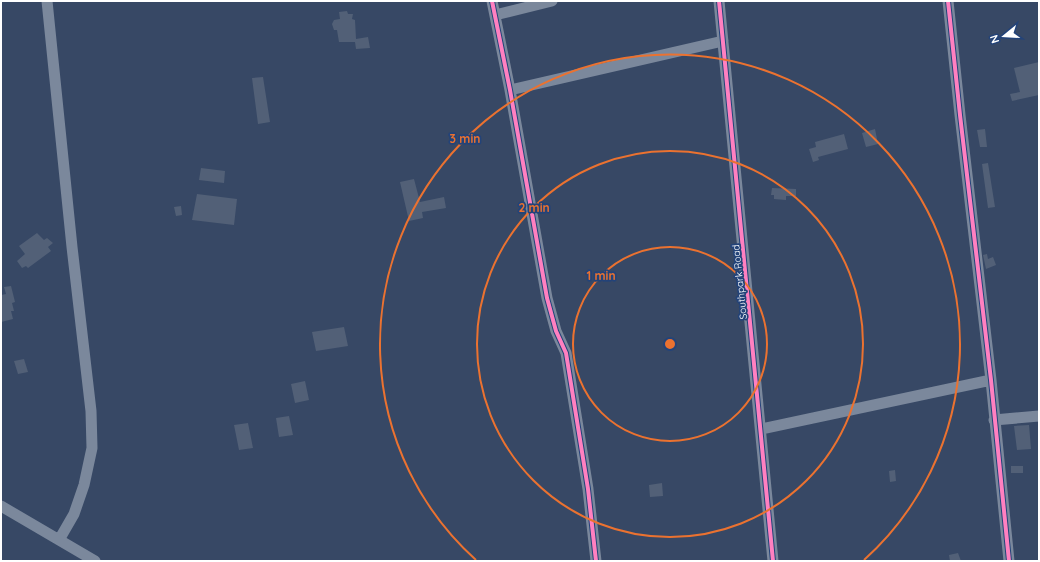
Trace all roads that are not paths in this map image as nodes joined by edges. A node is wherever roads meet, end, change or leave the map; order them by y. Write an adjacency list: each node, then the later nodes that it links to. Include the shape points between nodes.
1 (46, 1): 14 (street, via 91,411 92,448 84,485 74,514)
2 (492, 1): 6 (street)
3 (552, 1): 6 (street)
4 (719, 1): 7 (street, Southpark Road)
5 (948, 1): 9 (street)
6 (495, 15): 8 (street)
7 (723, 41): 8 (street); 12 (street, Southpark Road)
8 (510, 90): 16 (street, via 547,298 556,331 566,353 588,489)
9 (991, 380): 11 (street); 12 (street)
10 (1039, 416): 11 (street)
11 (994, 420): 18 (street)
12 (761, 429): 17 (street, Southpark Road)
13 (1, 506): 14 (street)
14 (59, 540): 15 (street)
15 (95, 561)
16 (596, 561)
17 (774, 561)
18 (1009, 561)

